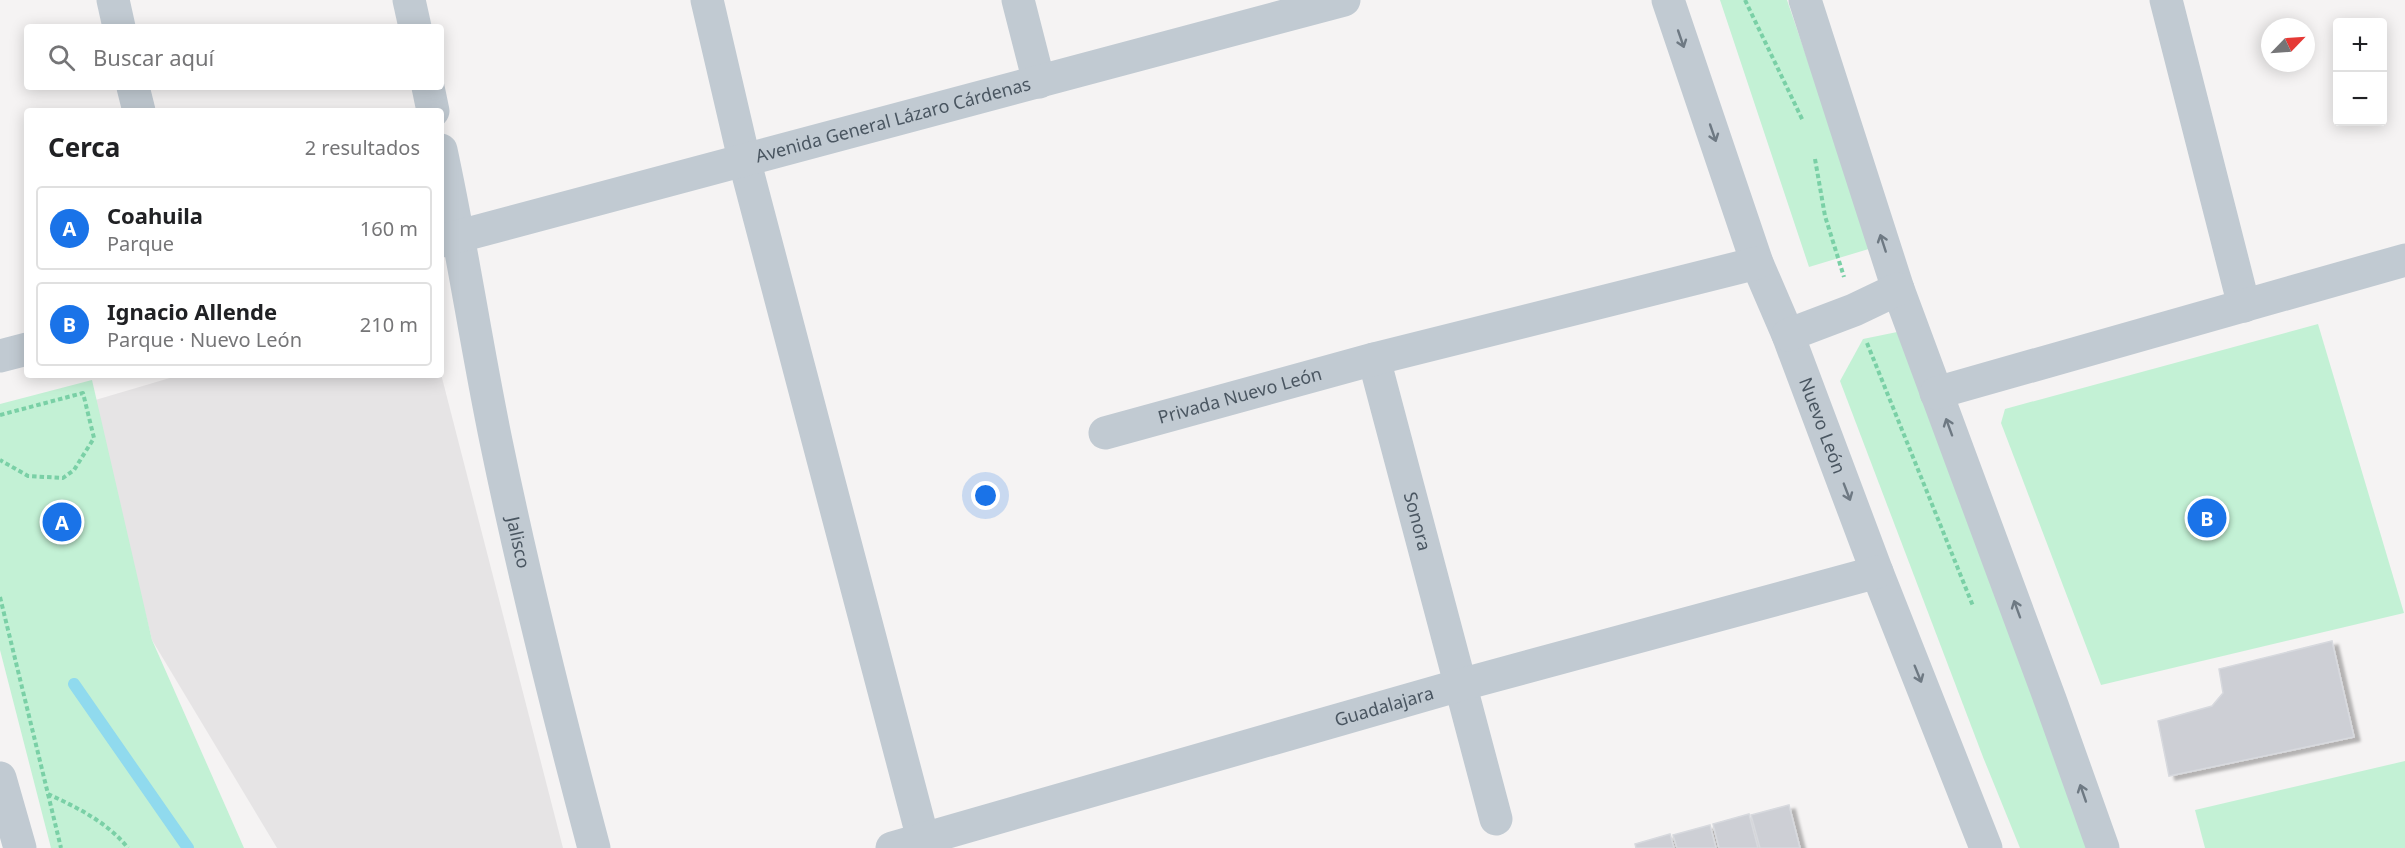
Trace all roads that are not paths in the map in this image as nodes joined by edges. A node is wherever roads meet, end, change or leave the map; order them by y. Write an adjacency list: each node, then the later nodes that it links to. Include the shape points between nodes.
1 (113, 0): 9 (street)
2 (409, 0): 10 (street)
3 (707, 0): 16 (street)
4 (1018, 0): 11 (street)
5 (1668, 0): 20 (street, Nuevo León, one-way to 20)
6 (1804, 0): 21 (street, one-way to 6)
7 (2166, 0): 22 (street)
8 (1324, 3): 11 (street, Avenida General Lázaro Cárdenas)
9 (118, 24)
10 (414, 24)
11 (1039, 82): 16 (street, Avenida General Lázaro Cárdenas)
12 (135, 90): 14 (street)
13 (429, 90): 15 (street)
14 (138, 108)
15 (432, 108)
16 (744, 159): 18 (street, Avenida General Lázaro Cárdenas); 33 (street)
17 (444, 179): 18 (street, Jalisco)
18 (450, 238): 35 (street, Jalisco, via 475,335 522,563)
19 (2405, 260): 22 (street)
20 (1757, 263): 23 (street, Nuevo León); 26 (street, Privada Nuevo León)
21 (1898, 289): 23 (street); 27 (street)
22 (2244, 306): 27 (street)
23 (1788, 335): 29 (street, Nuevo León, one-way to 29)
24 (24, 350): 25 (street)
25 (0, 356)
26 (1374, 359): 28 (street, Privada Nuevo León); 30 (street, Sonora)
27 (1936, 393): 38 (street, one-way to 27)
28 (1105, 433)
29 (1877, 572): 30 (street, Guadalajara); 37 (street, Nuevo León, one-way to 37)
30 (1460, 685): 32 (street, Sonora); 33 (street, Guadalajara)
31 (0, 778): 34 (street)
32 (1496, 819)
33 (923, 839): 36 (street, Guadalajara)
34 (20, 848)
35 (594, 848)
36 (892, 848)
37 (1986, 848)
38 (2103, 848)

